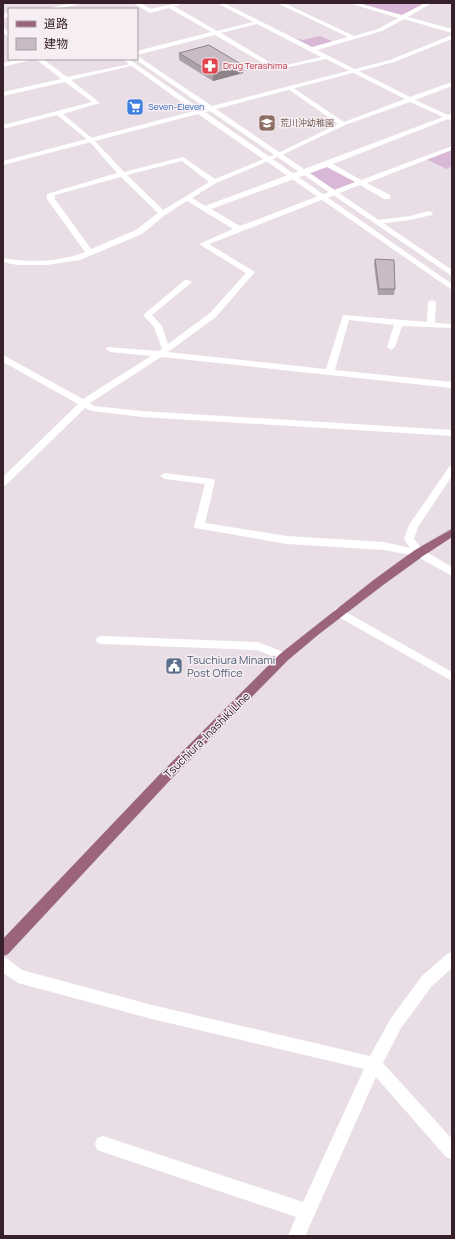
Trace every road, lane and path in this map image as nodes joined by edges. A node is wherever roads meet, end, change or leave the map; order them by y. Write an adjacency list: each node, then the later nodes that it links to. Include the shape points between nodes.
1 (57, 3): 10 (street)
2 (81, 3): 10 (street)
3 (136, 3): 9 (street, via 150,11)
4 (180, 3): 9 (street)
5 (220, 3): 12 (street)
6 (280, 3): 16 (street)
7 (352, 3): 11 (street)
8 (429, 3): 11 (street)
9 (170, 6): 14 (street)
10 (64, 8)
11 (404, 18): 13 (street); 16 (street, via 380,30)
12 (259, 22): 14 (street); 17 (street)
13 (452, 31)
14 (216, 33): 18 (street); 19 (street, via 277,69)
15 (452, 37): 24 (street, via 392,61)
16 (354, 38): 17 (street)
17 (313, 49): 19 (street)
18 (138, 53)
19 (327, 57): 24 (street)
20 (26, 60): 23 (street)
21 (40, 60): 25 (street)
22 (135, 61): 25 (street); 30 (street); 31 (street)
23 (3, 65)
24 (356, 71): 27 (street); 29 (street)
25 (67, 79): 28 (street); 32 (street, via 96,103)
26 (452, 84): 29 (street)
27 (290, 88): 30 (street); 34 (street)
28 (3, 94)
29 (411, 100): 33 (street); 34 (street)
30 (212, 109): 31 (street); 38 (street)
31 (199, 112): 36 (street); 39 (street)
32 (58, 114): 35 (street); 36 (street)
33 (451, 117): 41 (street)
34 (342, 124): 38 (street)
35 (3, 127)
36 (91, 140): 40 (street); 43 (street)
37 (452, 148): 46 (street)
38 (278, 155): 39 (street); 42 (street)
39 (267, 160): 44 (street); 45 (street)
40 (3, 163)
41 (327, 164): 42 (street); 46 (street)
42 (302, 172): 44 (street); 47 (street)
43 (122, 174): 45 (street, via 183,159); 52 (street); 56 (street, via 51,194)
44 (291, 176): 50 (street); 51 (street)
45 (214, 182): 49 (street)
46 (361, 183): 47 (street); 48 (street)
47 (334, 194): 50 (street); 54 (street)
48 (387, 197)
49 (186, 198): 51 (street); 52 (street)
50 (323, 198): 55 (street); 60 (street)
51 (205, 209): 55 (street)
52 (162, 213): 56 (street, via 139,232)
53 (429, 213): 54 (street)
54 (378, 222): 58 (street)
55 (239, 229): 67 (street, via 203,244 251,272 213,316)
56 (90, 252): 57 (street, via 77,258 47,263 17,263)
57 (3, 260)
58 (452, 274)
59 (188, 282): 67 (street, via 147,315 158,326)
60 (452, 288)
61 (432, 302): 63 (street)
62 (398, 323): 63 (street); 65 (street); 71 (street, via 346,317)
63 (431, 325): 64 (street)
64 (452, 326)
65 (391, 347)
66 (110, 349): 67 (street)
67 (163, 352): 71 (street); 73 (street)
68 (3, 358): 69 (street)
69 (12, 363): 70 (street); 73 (street)
70 (3, 370)
71 (330, 372): 72 (street)
72 (452, 384)
73 (84, 403): 74 (street, via 92,408 142,414); 77 (street)
74 (452, 433)
75 (452, 469): 79 (street, via 413,527 409,539)
76 (165, 476): 79 (street, via 210,481 199,526 287,540 384,546)
77 (3, 483)
78 (452, 532): 79 (main road, Tsuchiura-Inashiki Line)
79 (418, 553): 80 (street); 81 (main road, Tsuchiura-Inashiki Line)
80 (452, 572)
81 (339, 612): 83 (main road, Tsuchiura-Inashiki Line); 84 (street)
82 (102, 640): 83 (street, via 258,646)
83 (284, 658): 85 (main road, Tsuchiura-Inashiki Line, via 167,775)
84 (452, 677)
85 (3, 949)
86 (452, 960): 88 (street, via 427,981 396,1023)
87 (3, 964): 88 (street, via 18,976 25,978 152,1012)
88 (374, 1064): 90 (street); 91 (street)
89 (103, 1144): 91 (street)
90 (452, 1151)
91 (307, 1212): 92 (street)
92 (296, 1236)

